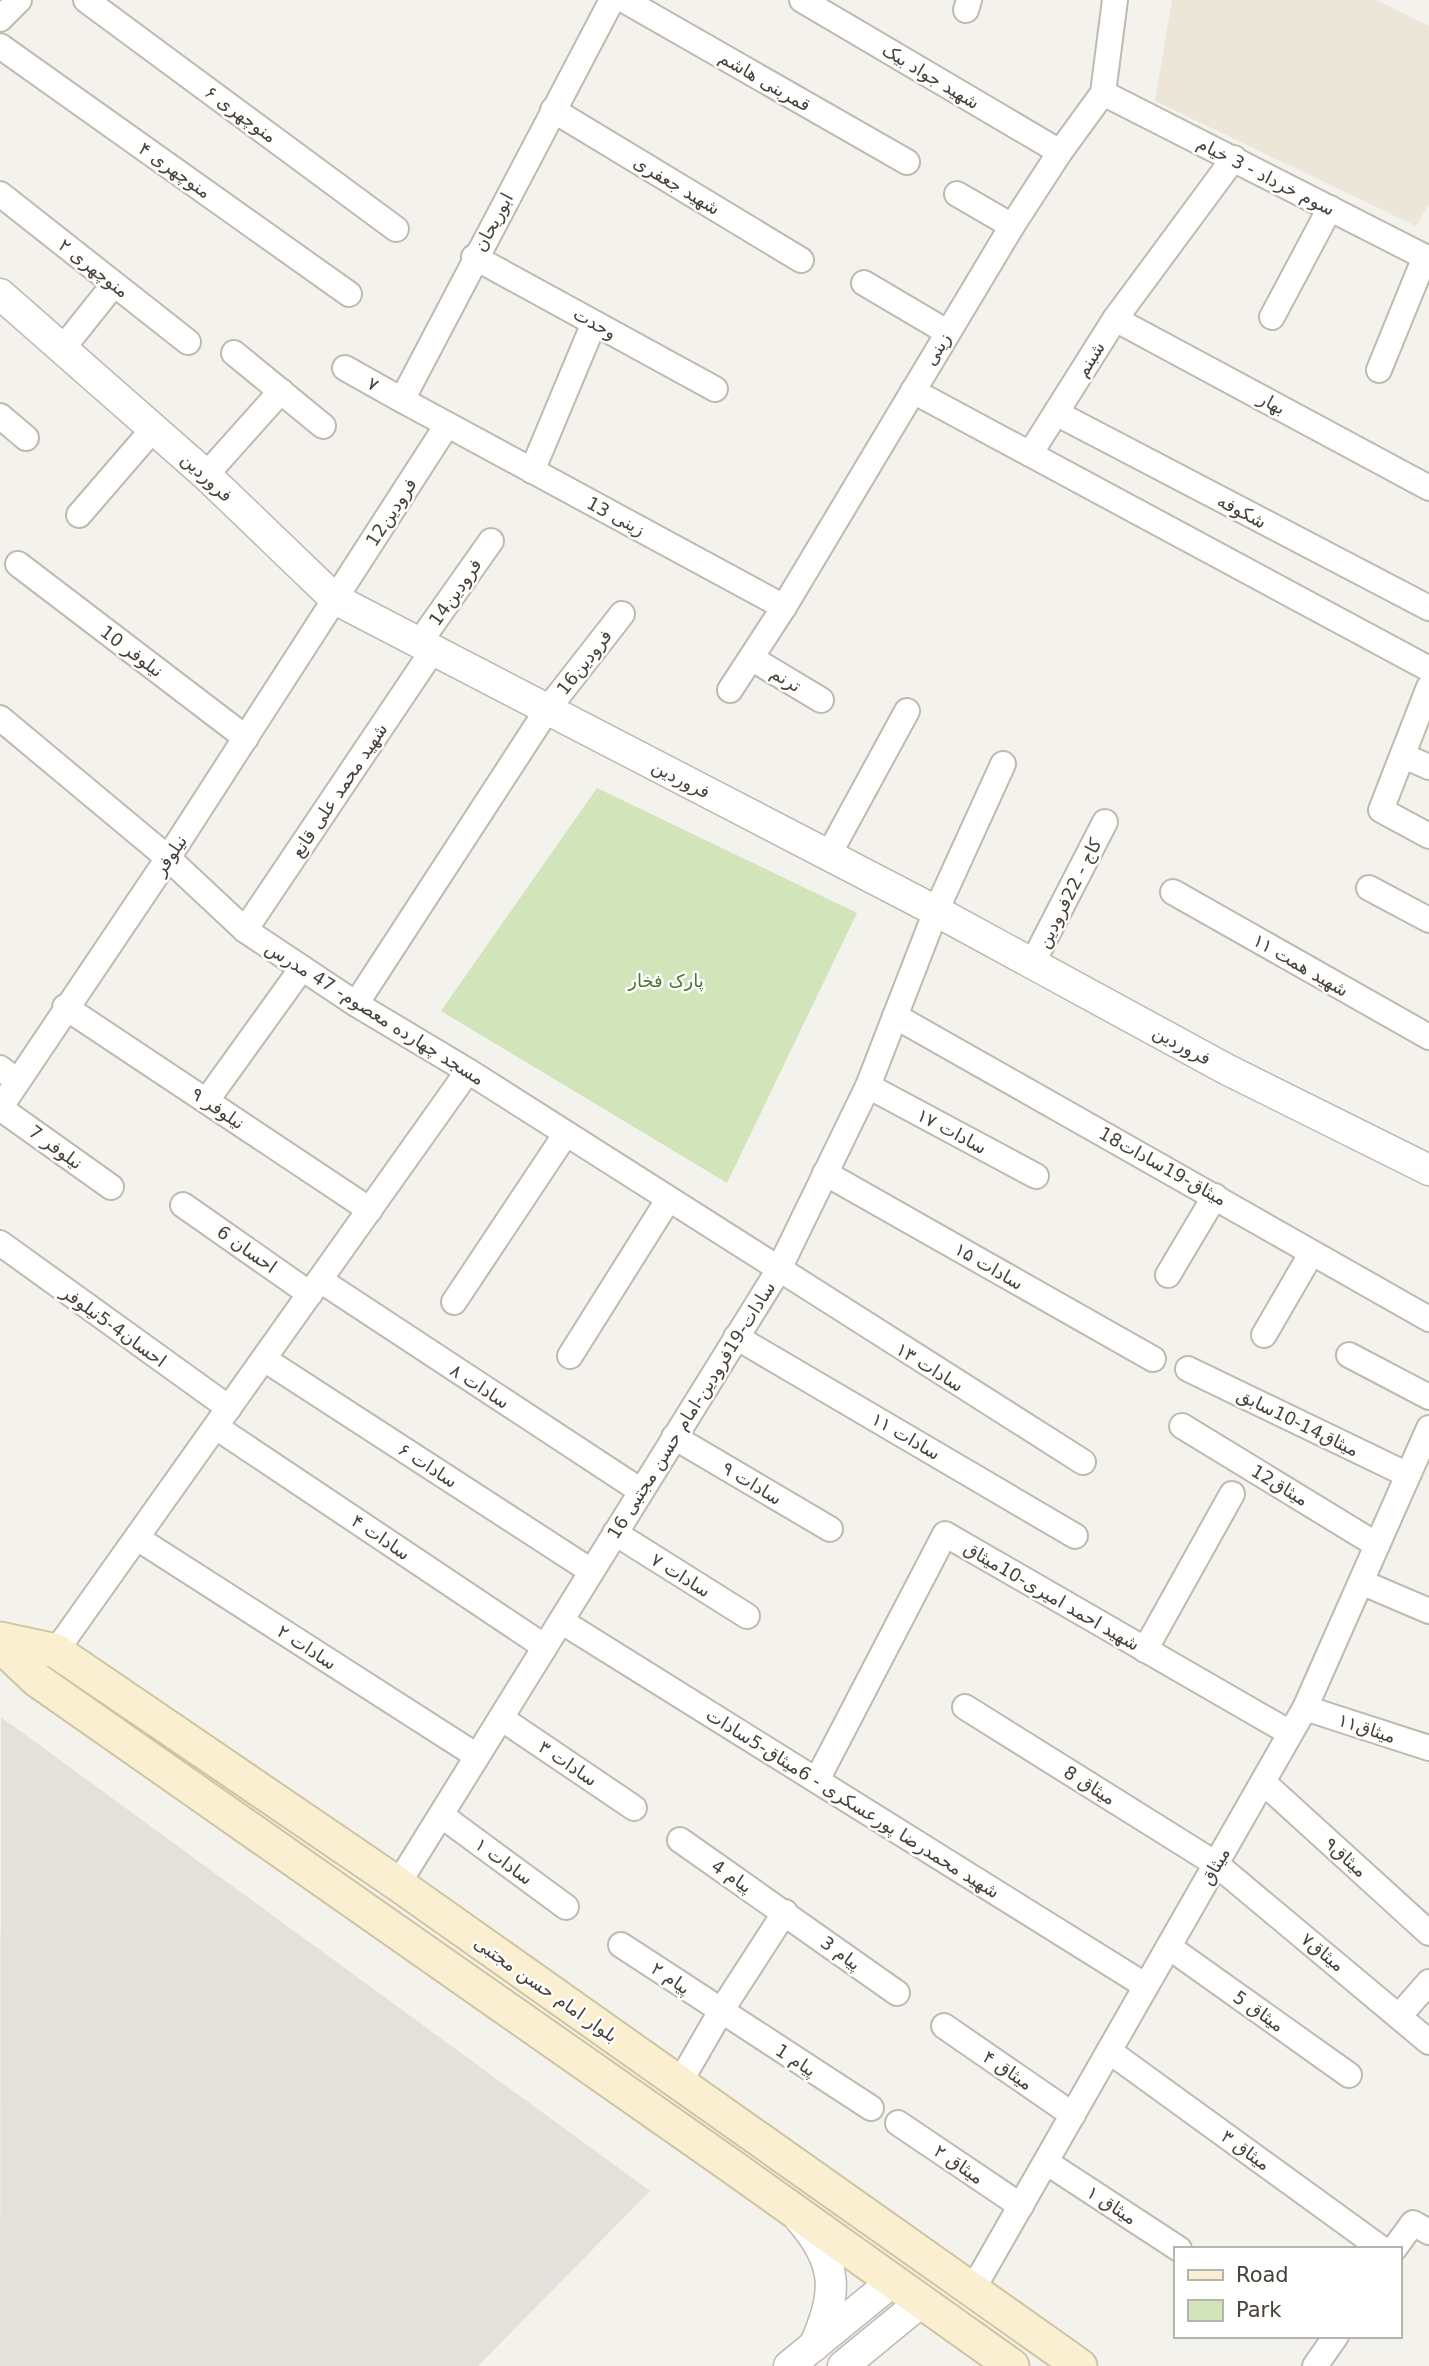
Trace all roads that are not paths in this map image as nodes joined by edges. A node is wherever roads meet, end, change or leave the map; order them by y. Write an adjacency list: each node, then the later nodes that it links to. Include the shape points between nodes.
1 (19, 0): 7 (street)
2 (86, 0): 18 (street, منوچهری ۶)
3 (612, 0): 10 (street, ابوریحان)
4 (624, 0): 13 (street, قمربنی هاشم)
5 (802, 0): 11 (street, شهید جواد بیک)
6 (1115, 0): 9 (street, زینی)
7 (0, 19)
8 (0, 46): 25 (street, منوچهری ۴)
9 (1103, 93): 11 (street, زینی); 12 (street, سوم خرداد - 3 خیام)
10 (553, 110): 19 (street, ابوریحان); 21 (street, شهید جعفری)
11 (1060, 152): 17 (street, زینی)
12 (1234, 158): 16 (street, سوم خرداد - 3 خیام); 27 (street, شبنم)
13 (907, 162)
14 (0, 194): 23 (street, منوچهری ۲)
15 (957, 194): 17 (street)
16 (1330, 208): 20 (street, سوم خرداد - 3 خیام); 26 (street)
17 (1012, 226): 29 (street, زینی)
18 (396, 229)
19 (474, 257): 28 (street, وحدت); 38 (street, ابوریحان)
20 (1427, 258): 34 (street)
21 (801, 260)
22 (864, 283): 29 (street)
23 (114, 284): 30 (street, منوچهری ۲); 31 (street)
24 (0, 294): 31 (street, فروردین)
25 (349, 294)
26 (1272, 317)
27 (1115, 318): 39 (street, شبنم); 48 (street, بهار)
28 (594, 323): 35 (street, وحدت); 46 (street)
29 (947, 332): 37 (street, زینی)
30 (187, 342)
31 (63, 348): 43 (street, فروردین)
32 (234, 353): 36 (street)
33 (345, 368): 38 (street, ۷)
34 (1378, 370)
35 (715, 389)
36 (281, 391): 42 (street); 47 (street)
37 (912, 391): 45 (street); 53 (street, زینی)
38 (402, 400): 41 (street)
39 (1056, 414): 45 (street, شبنم); 54 (street, شکوفه)
40 (0, 416): 44 (street)
41 (447, 425): 46 (street, زینی 13); 52 (street, 12فرودین)
42 (323, 426)
43 (154, 428): 47 (street, فروردین); 49 (street)
44 (26, 438)
45 (1030, 454): 58 (street)
46 (532, 471): 53 (street, زینی 13)
47 (206, 475): 52 (street, فروردین)
48 (1429, 488)
49 (79, 515)
50 (491, 541): 56 (street, 14فرودین)
51 (18, 564): 65 (street, نیلوفر 10)
52 (335, 599): 56 (street, فروردین); 65 (street, نیلوفر)
53 (784, 607): 57 (street, زینی)
54 (1429, 608)
55 (622, 614): 62 (street, 16فرودین)
56 (426, 647): 62 (street, فروردین); 77 (street, شهید محمد علی قانع)
57 (751, 658): 60 (street, زینی); 61 (street, ترنم)
58 (1429, 669)
59 (1429, 687): 66 (street)
60 (730, 690)
61 (821, 699)
62 (547, 710): 71 (street, فروردین); 80 (street, 16فرودین)
63 (907, 711): 71 (street)
64 (0, 718): 72 (street, مسجد چهارده معصوم- 47 مدرس)
65 (246, 738): 72 (street, نیلوفر)
66 (1404, 756): 68 (street); 70 (street, via 1381,810)
67 (1003, 764): 75 (street, سادات-19فرودین-امام حسن مجتبی 16)
68 (1429, 766)
69 (1105, 822): 78 (street, کاج - 22فرودین)
70 (1429, 836)
71 (828, 856): 75 (street, فروردین)
72 (169, 858): 77 (street, مسجد چهارده معصوم- 47 مدرس); 81 (street, نیلوفر)
73 (1369, 888): 76 (street)
74 (1173, 892): 83 (street, شهید همت ۱۱)
75 (936, 911): 78 (street, فروردین); 82 (street, سادات-19فرودین-امام حسن مجتبی 16)
76 (1429, 920)
77 (244, 930): 79 (street, مسجد چهارده معصوم- 47 مدرس)
78 (1032, 964): 90 (street, فروردین, via 1226,1069)
79 (302, 968): 80 (street, مسجد چهارده معصوم- 47 مدرس); 87 (street)
80 (356, 1004): 84 (street, مسجد چهارده معصوم- 47 مدرس)
81 (65, 1007): 85 (street, نیلوفر); 87 (street, نیلوفر ۹)
82 (895, 1016): 86 (street, سادات-19فرودین-امام حسن مجتبی 16); 94 (street, 18میثاق-19سادات)
83 (1429, 1037)
84 (468, 1071): 89 (street, مسجد چهارده معصوم- 47 مدرس); 97 (street)
85 (9, 1075): 88 (street, نیلوفر)
86 (868, 1086): 91 (street, سادات-19فرودین-امام حسن مجتبی 16); 92 (street, سادات ۱۷)
87 (207, 1100): 97 (street, نیلوفر ۹)
88 (0, 1108): 93 (street, نیلوفر 7)
89 (565, 1135): 95 (street, مسجد چهارده معصوم- 47 مدرس); 103 (street)
90 (1429, 1170)
91 (825, 1173): 100 (street, سادات-19فرودین-امام حسن مجتبی 16); 110 (street, سادات ۱۵)
92 (1036, 1176)
93 (111, 1187)
94 (1215, 1196): 99 (street, 18میثاق-19سادات); 101 (street)
95 (668, 1200): 100 (street, مسجد چهارده معصوم- 47 مدرس); 108 (street)
96 (183, 1205): 102 (street, احسان 6)
97 (370, 1210): 102 (street)
98 (0, 1243): 113 (street, احسان4-5نیلوفر)
99 (1311, 1254): 104 (street, 18میثاق-19سادات); 105 (street)
100 (778, 1271): 106 (street, سادات-19فرودین-امام حسن مجتبی 16); 117 (street, سادات ۱۳)
101 (1168, 1275)
102 (315, 1287): 109 (street); 119 (street, سادات ۸)
103 (454, 1302)
104 (1429, 1319)
105 (1264, 1335)
106 (736, 1337): 116 (street, سادات-19فرودین-امام حسن مجتبی 16); 123 (street, سادات ۱۱)
107 (1349, 1355): 112 (street)
108 (570, 1356)
109 (264, 1359): 113 (street); 126 (street, سادات ۶)
110 (1153, 1359)
111 (1188, 1369): 118 (street, میثاق14-10سابق)
112 (1429, 1397)
113 (223, 1418): 124 (street); 133 (street, سادات ۴)
114 (1182, 1426): 125 (street, 12میثاق)
115 (1429, 1428): 118 (street, میثاق)
116 (674, 1437): 119 (street, سادات-19فرودین-امام حسن مجتبی 16); 121 (street, سادات ۹)
117 (1083, 1462)
118 (1408, 1475): 125 (street, میثاق)
119 (641, 1491): 122 (street, سادات-19فرودین-امام حسن مجتبی 16)
120 (1232, 1494): 134 (street)
121 (830, 1529)
122 (615, 1533): 126 (street, سادات-19فرودین-امام حسن مجتبی 16); 129 (street, سادات ۷)
123 (1075, 1536)
124 (137, 1538): 135 (street); 141 (street, سادات ۲)
125 (1377, 1545): 127 (street, میثاق)
126 (591, 1571): 130 (street, سادات-19فرودین-امام حسن مجتبی 16)
127 (1361, 1582): 128 (street); 137 (street, میثاق)
128 (1429, 1611)
129 (747, 1616)
130 (561, 1620): 133 (street, سادات-19فرودین-امام حسن مجتبی 16); 142 (street, شهید محمدرضا پورعسکری - 6میثاق-5سادات)
131 (0, 1639): 135 (main road, بلوار امام حسن مجتبی)
132 (0, 1645): 169 (main road, via 37,1680)
133 (545, 1647): 138 (street, سادات-19فرودین-امام حسن مجتبی 16)
134 (1145, 1650): 139 (street, شهید احمد امیری-10میثاق); 142 (street, شهید احمد امیری-10میثاق, via 945,1534)
135 (57, 1651): 148 (main road, بلوار امام حسن مجتبی)
136 (965, 1706): 147 (street, میثاق 8)
137 (1305, 1708): 139 (street, میثاق); 140 (street, میثاق۱۱)
138 (501, 1718): 141 (street, سادات-19فرودین-امام حسن مجتبی 16); 144 (street, سادات ۳)
139 (1290, 1733): 143 (street, میثاق)
140 (1429, 1748)
141 (477, 1756): 145 (street, سادات-19فرودین-امام حسن مجتبی 16)
142 (817, 1780): 155 (street, شهید محمدرضا پورعسکری - 6میثاق-5سادات)
143 (1263, 1782): 147 (street, میثاق); 151 (street, میثاق۹)
144 (634, 1808)
145 (441, 1815): 148 (street, سادات-19فرودین-امام حسن مجتبی 16); 149 (street, سادات ‍‍۱)
146 (680, 1840): 150 (street, پیام 4)
147 (1216, 1864): 153 (street, میثاق); 158 (street, میثاق۷)
148 (398, 1884): 163 (main road, بلوار امام حسن مجتبی)
149 (566, 1907)
150 (785, 1912): 156 (street, پیام 3); 157 (street)
151 (1429, 1933)
152 (621, 1945): 157 (street, پیام ۲)
153 (1168, 1947): 155 (street, میثاق); 162 (street, میثاق 5)
154 (1429, 1982): 158 (street)
155 (1146, 1986): 161 (street, میثاق)
156 (897, 1993)
157 (720, 2011): 163 (street); 164 (street, پیام 1)
158 (1400, 2015): 160 (street, میثاق۷)
159 (944, 2026): 165 (street, میثاق ۴)
160 (1429, 2042)
161 (1109, 2050): 165 (street, میثاق); 172 (street, میثاق ۳)
162 (1349, 2075)
163 (680, 2082): 175 (main road, بلوار امام حسن مجتبی)
164 (872, 2108)
165 (1073, 2115): 167 (street, میثاق)
166 (898, 2123): 168 (street, میثاق ۲)
167 (1046, 2162): 168 (street, میثاق); 171 (street, میثاق ۱)
168 (1021, 2206): 175 (street, میثاق)
169 (795, 2213): 174 (main road); 177 (street, via 814,2235 829,2268 831,2306)
170 (1421, 2227): 173 (street)
171 (1176, 2247)
172 (1379, 2247)
173 (1396, 2247)
174 (892, 2282): 176 (main road); 177 (street)
175 (973, 2289): 181 (main road, بلوار امام حسن مجتبی)
176 (921, 2302): 179 (street); 180 (main road)
177 (814, 2346): 178 (street)
178 (789, 2366)
179 (843, 2366)
180 (1012, 2366)
181 (1080, 2366)

